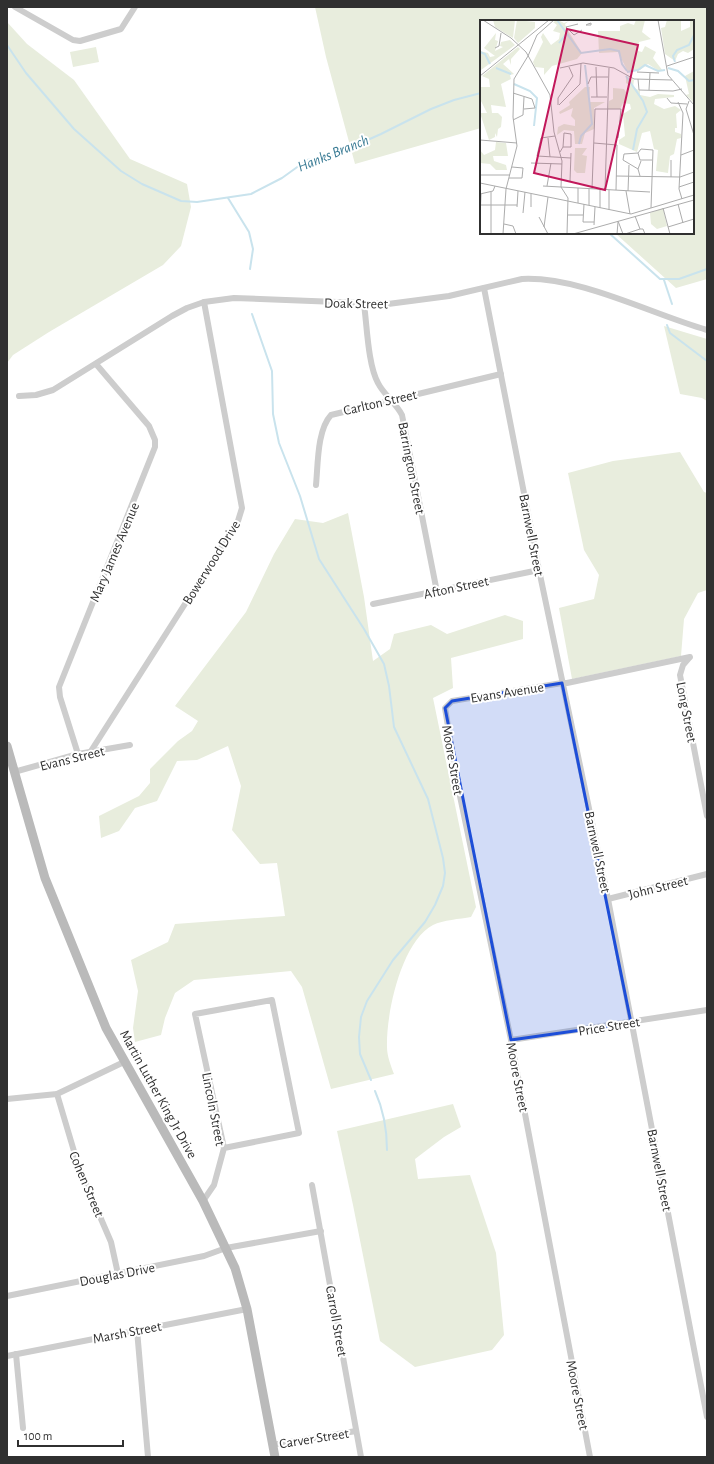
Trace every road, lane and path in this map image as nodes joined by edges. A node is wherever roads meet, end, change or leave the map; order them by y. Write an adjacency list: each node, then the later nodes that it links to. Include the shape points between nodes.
1 (14, 7): 2 (street, via 73,40 80,41 121,29)
2 (135, 7)
3 (484, 288): 5 (street, Doak Street, via 426,300); 6 (street, Doak Street, via 522,278 552,280); 8 (street, Barnwell Street)
4 (204, 302): 5 (street, Doak Street, via 234,298); 7 (street, Doak Street, via 172,316); 20 (street, Bowerwood Drive, via 242,508 238,521)
5 (364, 304): 10 (street, Barrington Street, via 374,374 380,388)
6 (707, 330)
7 (96, 364): 9 (street, Doak Street, via 53,390); 21 (street, Mary James Avenue, via 149,426 155,447 59,687)
8 (501, 374): 10 (street, Carlton Street); 12 (street, Barnwell Street)
9 (19, 396)
10 (391, 400): 11 (street, Carlton Street, via 331,415 326,421 322,435); 13 (street, Barrington Street, via 402,415)
11 (316, 485)
12 (539, 570): 13 (street, Afton Street); 16 (street, Barnwell Street)
13 (437, 592): 14 (street, Afton Street)
14 (373, 604)
15 (690, 657): 16 (street, Evans Avenue); 23 (street, Long Street, via 683,665 680,675)
16 (562, 683): 17 (street, Evans Avenue); 25 (street, Barnwell Street)
17 (452, 701): 28 (street, Moore Street, via 445,708 445,716)
18 (130, 745): 20 (street, Evans Street)
19 (7, 746): 22 (street, Martin Luther King Jr Drive)
20 (91, 752): 21 (street, Evans Street)
21 (78, 754): 22 (street, Evans Street)
22 (14, 772): 29 (street, Martin Luther King Jr Drive, via 47,885 104,1023)
23 (707, 816)
24 (707, 874): 25 (street, John Street)
25 (608, 899): 27 (street, Barnwell Street)
26 (707, 1010): 27 (street, Price Street)
27 (630, 1022): 28 (street, Price Street); 43 (street, Barnwell Street)
28 (511, 1040): 50 (street, Moore Street)
29 (124, 1062): 30 (street); 34 (street, Martin Luther King Jr Drive)
30 (57, 1094): 31 (street); 37 (street, Cohen Street, via 79,1168 111,1242)
31 (7, 1099)
32 (224, 1148): 32 (street, Lincoln Street, via 195,1014 272,1000 299,1133); 34 (street, Lincoln Street, via 214,1185)
33 (312, 1185): 35 (street, Carroll Street)
34 (203, 1201): 36 (street, Martin Luther King Jr Drive)
35 (322, 1231): 36 (street, Douglas Drive); 45 (street, Carroll Street)
36 (226, 1248): 37 (street, Douglas Drive, via 204,1256); 39 (street, Martin Luther King Jr Drive, via 242,1288)
37 (118, 1274): 38 (street, Douglas Drive)
38 (7, 1296)
39 (247, 1309): 40 (street, Marsh Street); 46 (street, Martin Luther King Jr Drive)
40 (137, 1330): 41 (street, Marsh Street); 47 (street)
41 (16, 1354): 42 (street, Marsh Street); 44 (street)
42 (7, 1356)
43 (707, 1417)
44 (23, 1428)
45 (356, 1431): 46 (street, Carver Street); 49 (street, Carroll Street)
46 (272, 1445): 48 (street, Martin Luther King Jr Drive)
47 (148, 1457)
48 (275, 1457)
49 (361, 1457)
50 (590, 1457)

